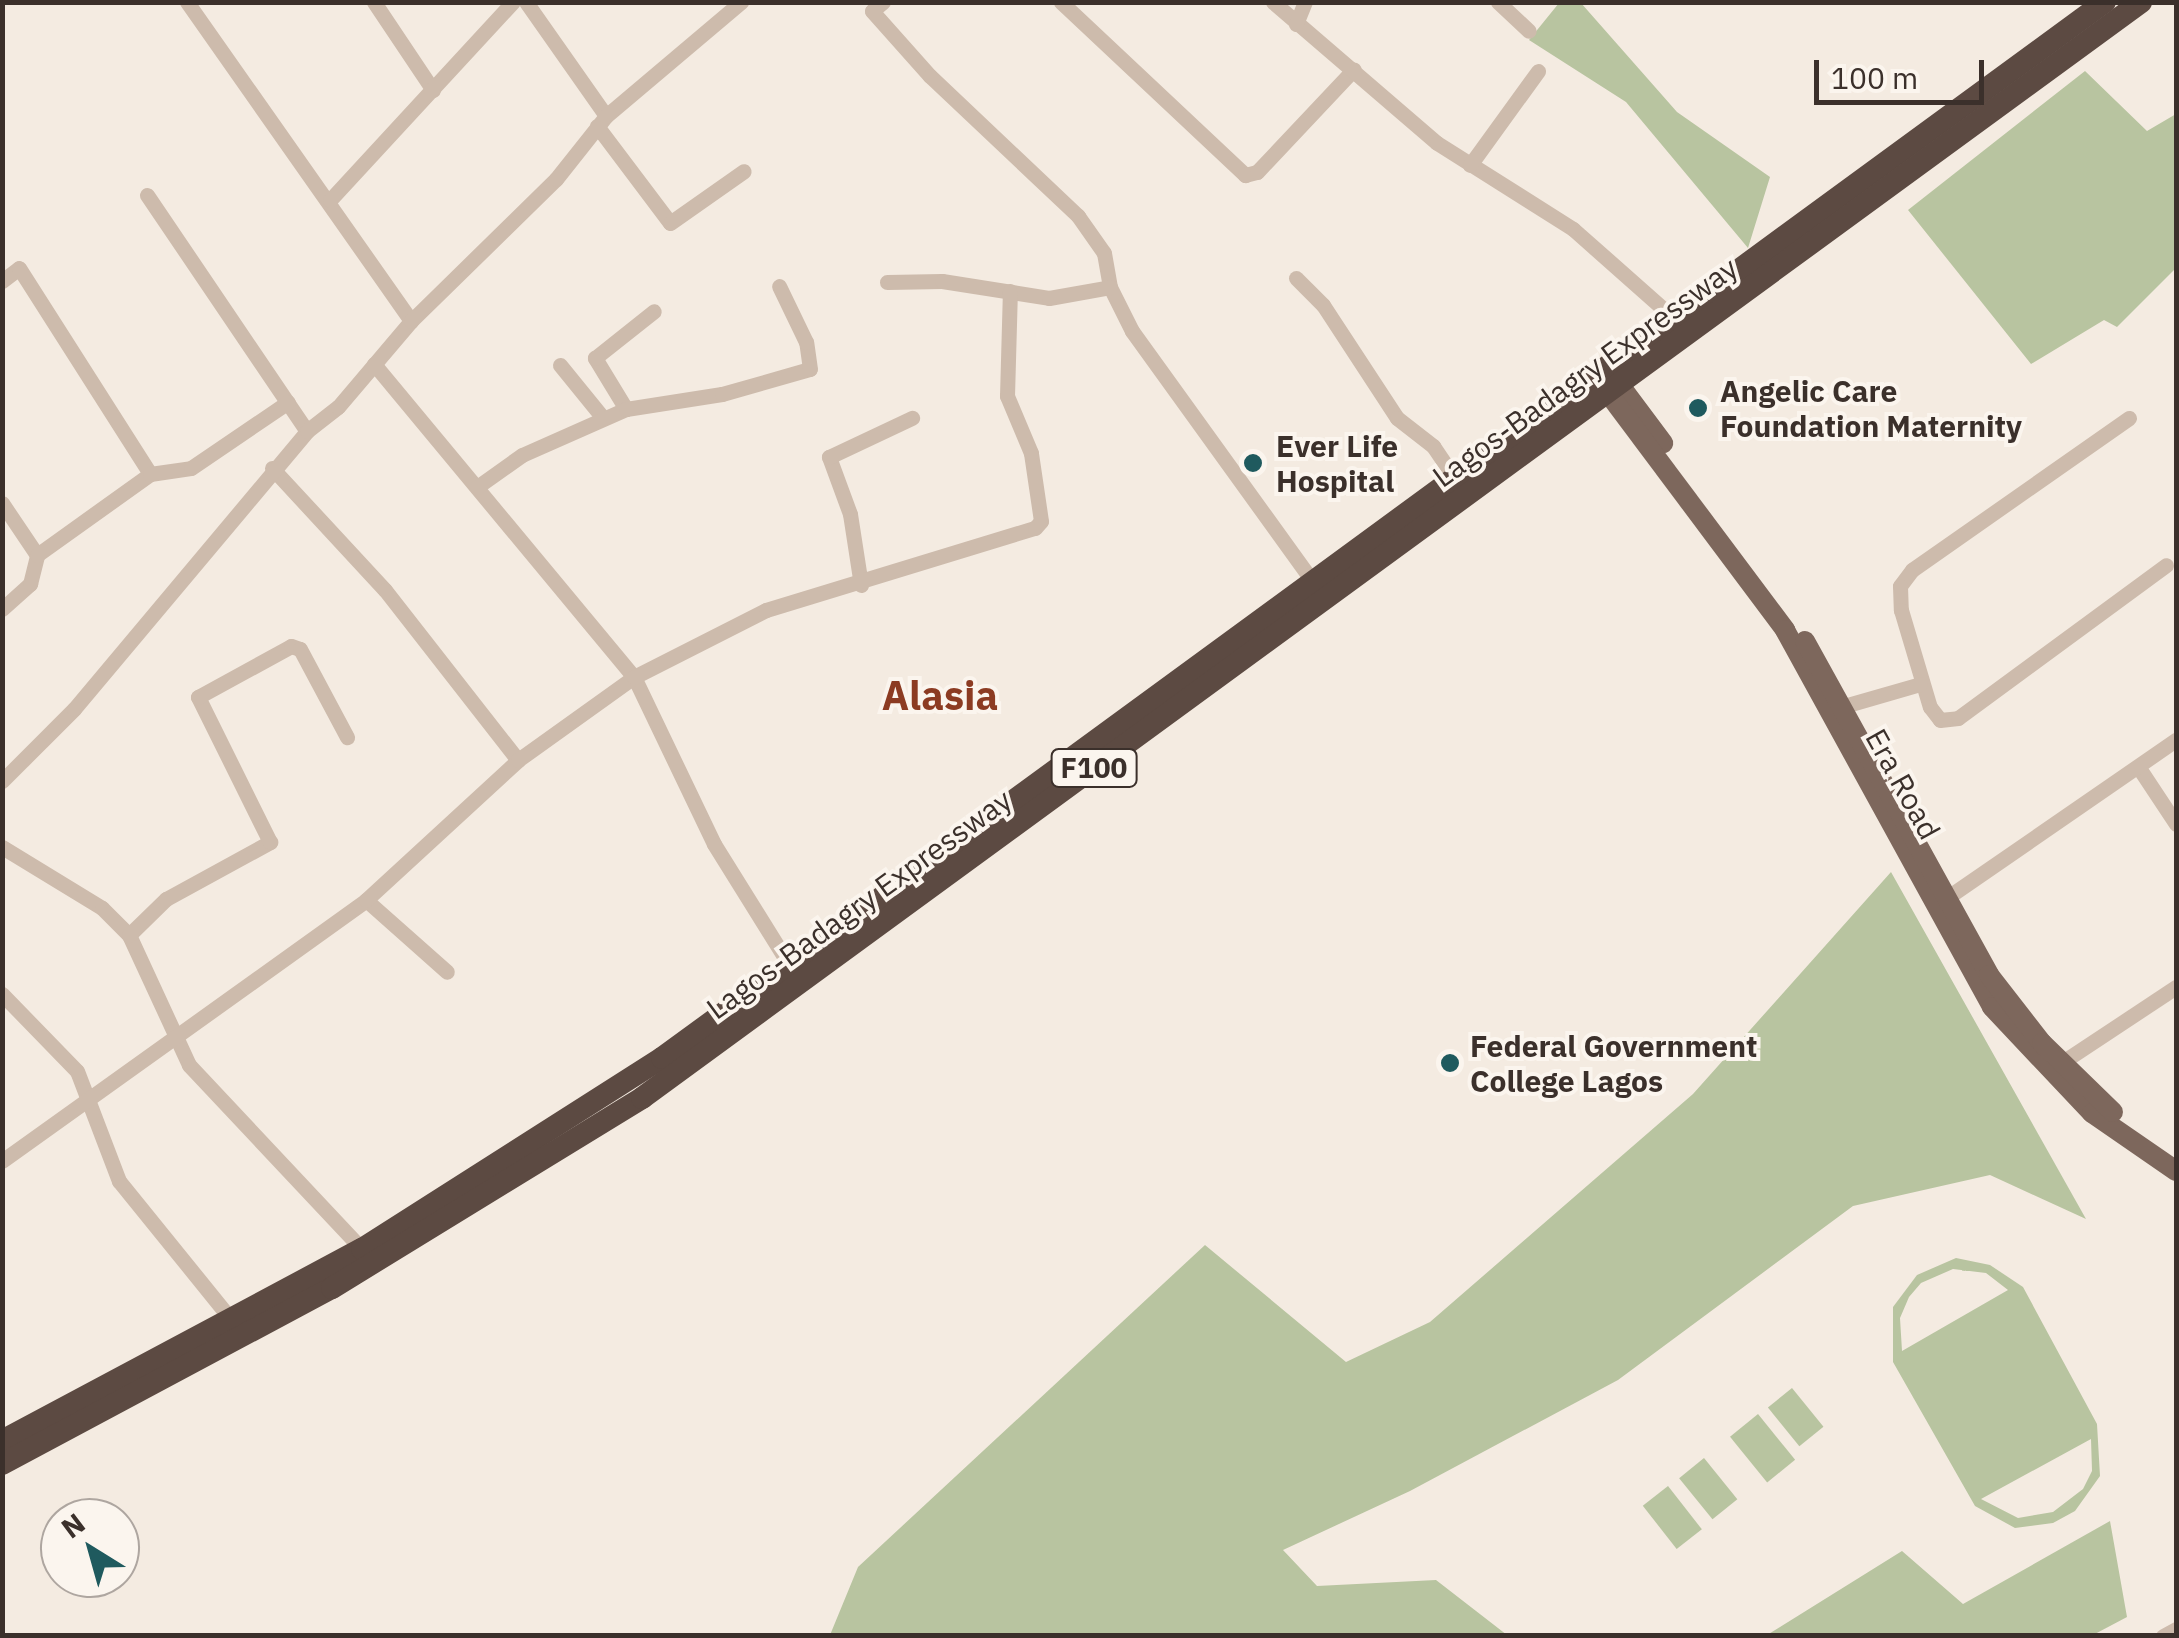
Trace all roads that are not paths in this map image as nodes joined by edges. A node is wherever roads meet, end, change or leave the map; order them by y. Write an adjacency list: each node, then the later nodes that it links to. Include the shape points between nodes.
1 (188, 2): 24 (street)
2 (374, 2): 19 (street)
3 (512, 2): 19 (street)
4 (526, 2): 20 (street)
5 (712, 2): 14 (street)
6 (741, 2): 14 (street)
7 (883, 2): 29 (street, via 872,11 930,76 1078,216 1104,253)
8 (1060, 2): 17 (street, via 1245,175 1257,172)
9 (1273, 2): 15 (street)
10 (1305, 2): 15 (street)
11 (1498, 2): 16 (street)
12 (2104, 2): 32 (highway, Lagos-Badagry Expressway / F100)
13 (2142, 2): 36 (highway, Lagos-Badagry Expressway / F100)
14 (720, 19): 20 (street)
15 (1296, 24): 17 (street)
16 (1528, 31)
17 (1354, 70): 21 (street)
18 (1538, 71): 21 (street)
19 (432, 90): 24 (street)
20 (602, 121): 22 (street, via 670,223); 33 (street, via 556,179)
21 (1470, 164): 32 (street, via 1573,229)
22 (744, 171)
23 (147, 195): 37 (street)
24 (330, 200): 33 (street)
25 (1296, 278): 45 (street, via 1323,305 1397,418 1433,446)
26 (2, 280): 44 (street, via 19,268)
27 (887, 282): 30 (street)
28 (779, 286): 38 (street, via 806,342 810,369 722,394)
29 (1110, 287): 30 (street, via 1076,298); 50 (street, via 1132,330)
30 (1010, 291): 51 (street, via 1007,396 1031,453 1040,522)
31 (654, 311): 38 (street, via 594,358)
32 (1676, 320): 45 (highway, Lagos-Badagry Expressway / F100)
33 (411, 321): 34 (street)
34 (374, 364): 42 (street); 46 (street, via 431,440)
35 (560, 365): 39 (street)
36 (1613, 389): 55 (main road, via 1770,588); 73 (main road, Era Road, via 1784,630 1992,1007 2054,1077); 80 (highway, Lagos-Badagry Expressway / F100, via 642,1098 332,1288)
37 (288, 402): 42 (street); 44 (street, via 191,468)
38 (626, 409): 39 (street)
39 (603, 418): 46 (street, via 522,454)
40 (912, 418): 51 (street, via 829,456 850,514)
41 (2129, 418): 54 (street, via 1912,570 1900,586 1901,610)
42 (307, 431): 43 (street)
43 (272, 468): 58 (street, via 385,590); 60 (street, via 74,709)
44 (150, 474): 48 (street)
45 (1456, 480): 50 (highway, Lagos-Badagry Expressway / F100)
46 (477, 486): 53 (street)
47 (2, 503): 48 (street)
48 (37, 555): 52 (street, via 30,584)
49 (2166, 566): 54 (street, via 1958,718 1940,720)
50 (1313, 582): 66 (highway, Lagos-Badagry Expressway / F100)
51 (861, 585): 53 (street, via 766,610)
52 (2, 610)
53 (634, 677): 58 (street); 66 (street, via 714,844)
54 (1920, 684): 55 (street)
55 (1844, 706): 63 (main road)
56 (347, 736): 65 (street, via 300,648 291,646 198,697 270,842 166,899)
57 (2176, 740): 59 (street)
58 (518, 760): 64 (street)
59 (2139, 768): 61 (street); 63 (street)
60 (2, 781)
61 (2176, 824)
62 (2, 847): 65 (street, via 102,908)
63 (1948, 897): 71 (main road, via 1989,975)
64 (366, 900): 67 (street); 70 (street)
65 (129, 935): 70 (street)
66 (790, 966): 77 (highway, Lagos-Badagry Expressway / F100, via 662,1058)
67 (447, 972)
68 (2176, 987): 71 (street)
69 (4, 999): 72 (street, via 77,1071)
70 (176, 1041): 72 (street); 77 (street, via 226,1108)
71 (2061, 1063): 73 (main road)
72 (88, 1102): 75 (street); 78 (street, via 119,1181)
73 (2119, 1125): 74 (main road); 76 (main road, Era Road)
74 (2176, 1155)
75 (2, 1161)
76 (2176, 1171)
77 (362, 1249): 78 (highway, Lagos-Badagry Expressway / F100)
78 (233, 1322): 79 (highway, Lagos-Badagry Expressway / F100)
79 (2, 1441)
80 (2, 1464)
81 (2176, 1629): 82 (street)
82 (2164, 1636)

